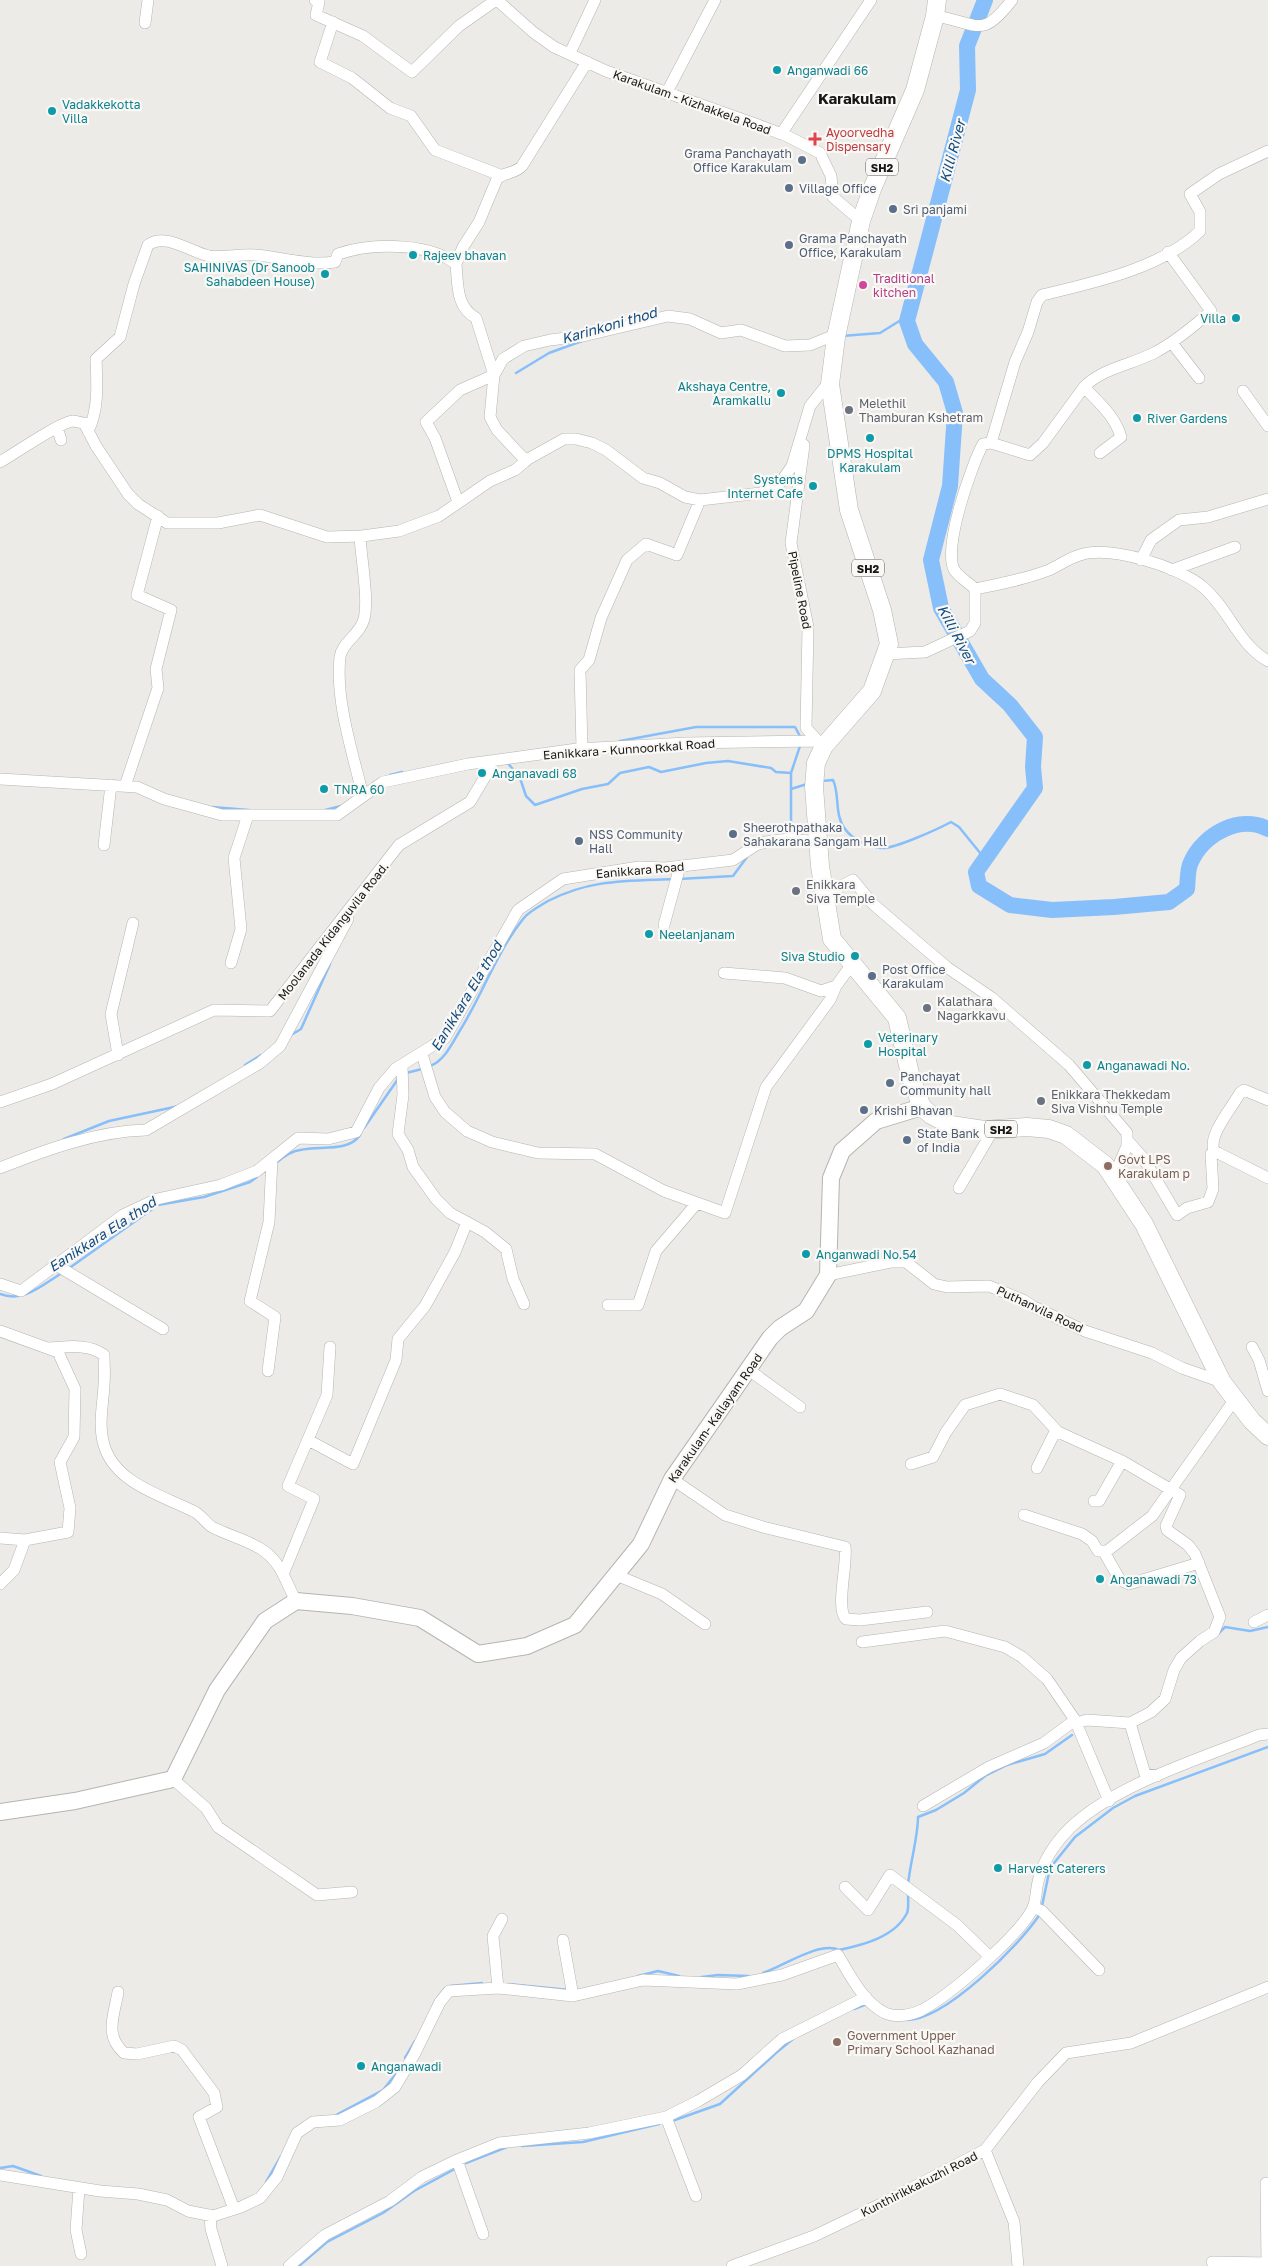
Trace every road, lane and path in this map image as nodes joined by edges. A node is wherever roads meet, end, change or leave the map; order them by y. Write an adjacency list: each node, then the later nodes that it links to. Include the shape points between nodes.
1 (148, 0): 10 (street)
2 (315, 0): 9 (street, via 319,2 316,15)
3 (497, 0): 9 (street, via 459,26 412,72 363,36); 11 (street, Karakulam - Kizhakkela Road, via 533,32 554,47)
4 (595, 0): 11 (street)
5 (715, 0): 13 (street)
6 (871, 0): 14 (street)
7 (1012, 0): 8 (street, via 1001,15 981,27)
8 (936, 8): 17 (main road, SH2, via 915,90)
9 (333, 22): 16 (street, via 320,62 352,78 390,108 411,116 434,150)
10 (145, 23)
11 (570, 53): 12 (street, Karakulam - Kizhakkela Road)
12 (587, 62): 13 (street, Karakulam - Kizhakkela Road); 16 (street, via 522,166 518,171)
13 (666, 94): 14 (street, Karakulam - Kizhakkela Road)
14 (782, 134): 17 (street, Karakulam - Kizhakkela Road, via 820,153 831,176 833,197)
15 (1268, 150): 18 (street, via 1219,174 1190,194 1200,212 1200,230 1188,242)
16 (500, 175): 19 (street, via 493,185 480,222)
17 (861, 221): 20 (main road, SH2)
18 (1168, 252): 21 (street, via 1211,311); 32 (street, via 1086,286 1042,295 1015,362)
19 (456, 264): 22 (street, via 461,305 476,318); 30 (street, via 439,254 402,247 377,246 338,254 334,262 313,264 256,255 209,256 156,240 148,245 141,262 120,337 96,359 94,413)
20 (836, 337): 22 (street, via 810,345 785,346 741,330 721,333 690,319 668,316 524,346 503,359); 24 (main road, SH2)
21 (1172, 343): 23 (street); 25 (street, via 1126,366 1101,374)
22 (494, 375): 34 (street, via 490,417 497,430); 38 (street, via 460,390 426,422)
23 (1199, 378)
24 (830, 384): 27 (street); 45 (main road, SH2, via 850,510 882,610 889,644)
25 (1084, 387): 32 (street, via 1043,443 1030,455); 33 (street, via 1118,426 1121,437)
26 (1243, 391): 28 (street)
27 (810, 406): 37 (street, via 796,454 781,482 761,493); 47 (street, Pipeline Road, via 791,543 808,627 806,728)
28 (1268, 426)
29 (58, 427): 30 (street, via 73,421 84,423); 31 (street); 35 (street)
30 (88, 431): 39 (street, via 128,494)
31 (61, 440)
32 (992, 442): 44 (street, via 983,444 973,463 951,556 954,570)
33 (1100, 453)
34 (526, 461): 37 (street, via 564,439 576,439 606,450 642,478 660,483 685,497); 38 (street)
35 (0, 462)
36 (1268, 499): 42 (street, via 1208,517 1179,520 1151,540)
37 (700, 500): 48 (street, via 677,555 646,544 627,560 601,618 589,660 580,670)
38 (458, 502): 40 (street, via 439,516 413,527)
39 (158, 516): 40 (street, via 167,522 185,524 218,523 260,515 327,537); 52 (street, via 137,595 171,610 156,669 158,688)
40 (360, 536): 53 (street, via 364,619 340,652 339,672 347,730)
41 (1236, 546): 43 (street)
42 (1141, 560): 43 (street); 44 (street, via 1100,552 1081,555 1048,570)
43 (1172, 570): 46 (street, via 1204,587 1249,648)
44 (975, 589): 45 (street, via 975,623 963,636 925,652)
45 (885, 654): 47 (main road, SH2, via 872,690)
46 (1268, 661)
47 (816, 743): 48 (street, Eanikkara - Kunnoorkkal Road, via 686,743); 55 (main road, SH2, via 814,782)
48 (582, 749): 49 (street, Eanikkara - Kunnoorkkal Road)
49 (499, 759): 53 (street, Eanikkara - Kunnoorkkal Road, via 382,782); 58 (street, Moolanada Kidanguvila Road., via 470,802 399,845)
50 (0, 779): 51 (street, Eanikkara - Kunnoorkkal Road)
51 (110, 785): 52 (street, Eanikkara - Kunnoorkkal Road); 56 (street)
52 (125, 786): 54 (street, Eanikkara - Kunnoorkkal Road, via 222,815)
53 (363, 796): 54 (street, Eanikkara - Kunnoorkkal Road, via 337,815)
54 (248, 815): 62 (street, via 234,858 241,929)
55 (819, 842): 57 (street, Eanikkara Road, via 794,839 756,845 733,860); 59 (main road, SH2)
56 (104, 845)
57 (678, 875): 61 (street); 67 (street, Eanikkara Road, via 639,867 562,879 518,910 445,1038)
58 (359, 894): 66 (street, Moolanada Kidanguvila Road., via 270,1011 214,1010); 76 (street, via 292,1027 280,1046 260,1063 146,1130 88,1139)
59 (824, 895): 63 (main road, SH2, via 832,939); 73 (street, via 853,880 873,904 923,948 992,998 1069,1065 1126,1133)
60 (133, 923): 66 (street, via 111,1014)
61 (664, 925)
62 (232, 962)
63 (852, 964): 65 (street); 71 (main road, SH2, via 897,1018)
64 (724, 973): 65 (street, via 785,978 822,991)
65 (836, 986): 80 (street, via 830,1000 766,1087 727,1211 717,1211)
66 (118, 1055): 70 (street, Moolanada Kidanguvila Road., via 52,1084)
67 (424, 1062): 68 (street, Eanikkara Road); 80 (street, via 434,1097 445,1112 467,1131 492,1142 538,1153 595,1154 664,1191)
68 (402, 1065): 75 (street, Eanikkara Road, via 379,1088 356,1132 328,1139 298,1138); 81 (street, via 403,1095 398,1134 408,1150 412,1166 436,1199 450,1213)
69 (1268, 1100): 74 (street, via 1244,1090 1240,1093 1213,1136 1211,1145)
70 (0, 1102)
71 (922, 1107): 72 (main road, SH2, via 951,1125); 83 (street, via 876,1121 837,1158 830,1191)
72 (993, 1130): 77 (main road, SH2, via 1027,1127 1066,1135 1105,1165); 79 (street)
73 (1128, 1141): 74 (street, via 1153,1173 1177,1215 1208,1202 1212,1189 1211,1154); 77 (street)
74 (1214, 1152): 78 (street)
75 (272, 1159): 82 (street, Eanikkara Road, via 257,1171 221,1186 157,1199 122,1215); 93 (street, via 269,1222 250,1301 275,1317)
76 (0, 1168)
77 (1114, 1176): 94 (main road, SH2, via 1144,1224)
78 (1268, 1178)
79 (959, 1188)
80 (697, 1202): 86 (street, via 656,1251 638,1305)
81 (467, 1222): 85 (street, via 506,1249 513,1279); 100 (street, via 455,1252 425,1306 398,1338 396,1360 353,1464)
82 (56, 1265): 84 (street, Eanikkara Road, via 21,1292); 87 (street)
83 (828, 1275): 92 (street, Karakulam- Kallayam Road, via 806,1311 770,1338); 94 (street, Puthanvila Road, via 906,1262 934,1284 947,1287 989,1286 1085,1331 1152,1353)
84 (0, 1284)
85 (524, 1304)
86 (608, 1305)
87 (163, 1329)
88 (0, 1331): 91 (street)
89 (330, 1347): 100 (street, via 327,1396)
90 (1252, 1347): 95 (street)
91 (49, 1348): 109 (street, via 58,1352 75,1389 74,1437 60,1462 70,1508 68,1532); 112 (street, via 96,1348 104,1355 103,1444 109,1458 127,1478 168,1502 196,1513 213,1527 265,1552)
92 (749, 1370): 97 (street); 104 (street, Karakulam- Kallayam Road)
93 (268, 1371)
94 (1222, 1382): 96 (main road, SH2)
95 (1268, 1391)
96 (1235, 1399): 99 (main road, SH2); 105 (street)
97 (800, 1407)
98 (1058, 1432): 101 (street); 102 (street, via 1033,1405 1000,1394 965,1405 933,1458); 103 (street, via 1046,1447)
99 (1268, 1436)
100 (308, 1440): 112 (street, via 288,1486 314,1499)
101 (1122, 1461): 105 (street); 106 (street, via 1101,1498)
102 (911, 1464)
103 (1037, 1468)
104 (672, 1479): 113 (street, Karakulam- Kallayam Road, via 641,1544); 116 (street, via 725,1515 845,1547 842,1612 846,1619)
105 (1172, 1488): 110 (street, via 1152,1516); 111 (street, via 1180,1495 1167,1530 1188,1545)
106 (1094, 1501)
107 (1024, 1515): 110 (street, via 1082,1534 1098,1551)
108 (0, 1538): 109 (street)
109 (25, 1540): 114 (street, via 14,1570)
110 (1104, 1552): 111 (street, via 1120,1580 1128,1584)
111 (1199, 1563): 122 (street, via 1220,1617 1214,1632 1181,1658 1165,1699 1151,1712)
112 (284, 1572): 115 (street)
113 (616, 1575): 115 (street, Karakulam- Kallayam Road, via 575,1625 527,1646 478,1654 420,1618 352,1606); 119 (street, via 662,1594)
114 (0, 1584)
115 (296, 1601): 125 (street, via 265,1621 217,1690)
116 (927, 1612)
117 (1268, 1615): 118 (street)
118 (1254, 1622)
119 (705, 1624)
120 (862, 1642): 121 (street, via 945,1631 1005,1647 1022,1656 1047,1679)
121 (1075, 1722): 122 (street); 126 (street); 127 (street, via 1044,1743 989,1767)
122 (1130, 1723): 124 (street, via 1145,1774)
123 (1268, 1734): 124 (street)
124 (1157, 1776): 126 (street)
125 (173, 1779): 128 (street, via 75,1801); 130 (street, via 206,1808 218,1827 317,1895)
126 (1109, 1801): 131 (street, via 1077,1822 1056,1842 1042,1864)
127 (923, 1806)
128 (0, 1812)
129 (845, 1887): 134 (street, via 868,1910 890,1875 957,1925)
130 (352, 1892)
131 (1033, 1907): 134 (street, via 1015,1933); 135 (street, via 1042,1910)
132 (502, 1919): 137 (street, via 493,1936)
133 (563, 1940): 139 (street)
134 (990, 1957): 140 (street, via 922,2010 893,2014)
135 (1100, 1970)
136 (1268, 1987): 142 (street, Kunthirikkakuzhi Road, via 1131,2043 1066,2053 1038,2082)
137 (498, 1988): 139 (street); 148 (street, via 454,1990 446,1994 395,2087 376,2102 340,2120 313,2122 297,2133 278,2177 260,2198)
138 (118, 1992): 148 (street, via 111,2032 115,2045 124,2053 137,2054 174,2046 182,2050 214,2093 217,2107 199,2118)
139 (573, 1996): 140 (street, via 643,1980 737,1984 782,1975 838,1955)
140 (868, 1999): 141 (street, via 782,2038 742,2075)
141 (666, 2117): 143 (street, via 589,2133 499,2143); 147 (street)
142 (985, 2150): 156 (street, Kunthirikkakuzhi Road, via 822,2232); 157 (street, via 1014,2222)
143 (457, 2160): 150 (street); 155 (street, via 422,2177 390,2201 325,2235)
144 (0, 2175): 146 (street)
145 (1266, 2183): 153 (street)
146 (79, 2188): 149 (street, via 138,2194); 151 (street, via 76,2230)
147 (696, 2196)
148 (234, 2209): 149 (street)
149 (210, 2215): 154 (street)
150 (483, 2234)
151 (81, 2254)
152 (1212, 2262): 153 (street)
153 (1267, 2263)
154 (222, 2266)
155 (289, 2266)
156 (732, 2266)
157 (1018, 2266)

